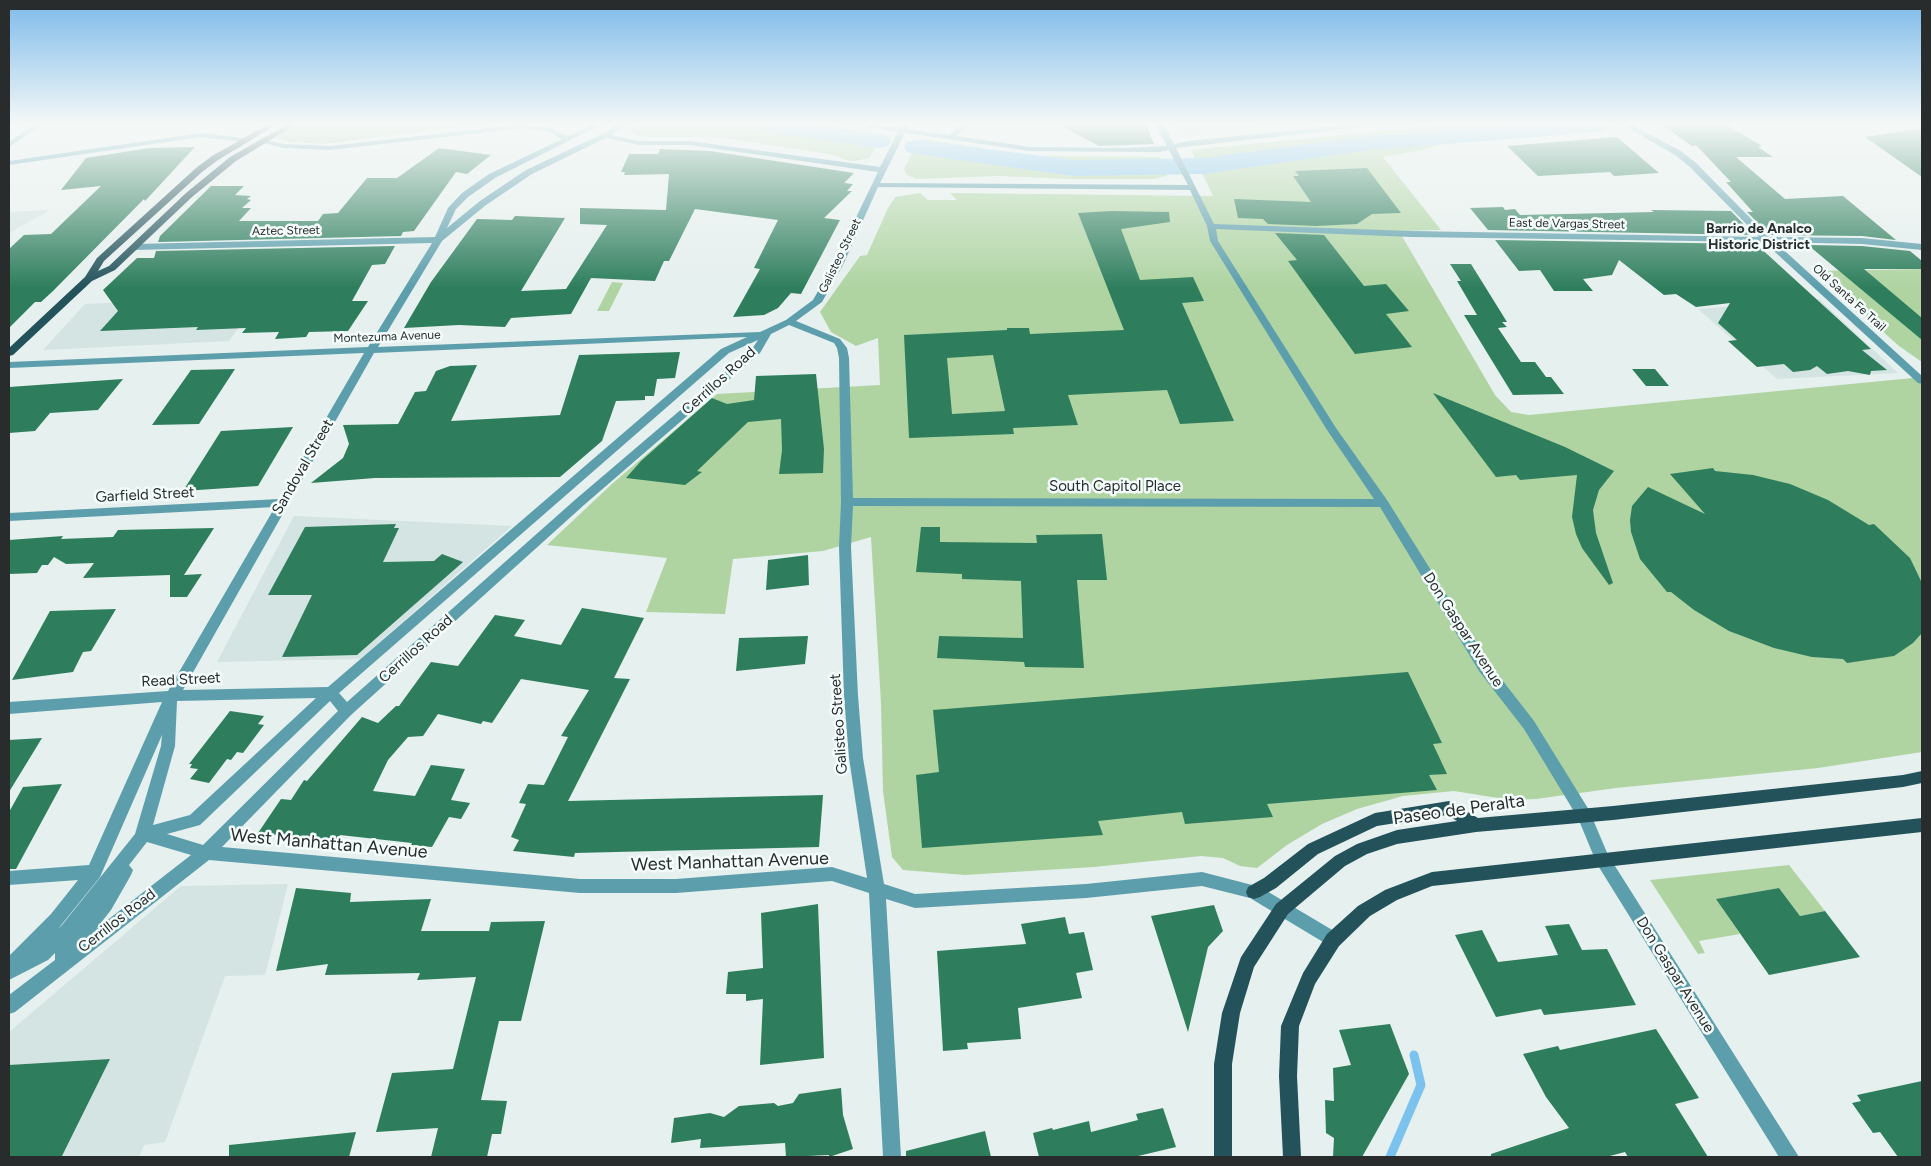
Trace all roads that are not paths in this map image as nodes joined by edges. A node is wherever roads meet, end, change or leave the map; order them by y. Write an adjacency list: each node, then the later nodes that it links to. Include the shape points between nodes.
1 (189, 179): 12 (main road)
2 (204, 179): 9 (main road)
3 (207, 179): 9 (main road)
4 (490, 179): 15 (street, Sandoval Street, via 452,208)
5 (518, 179): 15 (street, Sandoval Street)
6 (878, 179): 10 (street, Galisteo Street)
7 (1188, 179): 11 (street, Don Gaspar Avenue)
8 (1707, 179): 14 (street, Old Santa Fe Trail)
9 (200, 185): 16 (main road)
10 (875, 185): 11 (street); 19 (street, Galisteo Street, via 838,265 816,302)
11 (1193, 188): 13 (street, Don Gaspar Avenue)
12 (167, 199): 16 (main road, via 162,212 129,243); 18 (main road, via 100,260)
13 (1211, 226): 14 (street, East de Vargas Street, via 1412,234); 28 (street, Don Gaspar Avenue, via 1214,241 1224,258 1332,430)
14 (1766, 239): 17 (street, East de Vargas Street, via 1862,241); 23 (street, Old Santa Fe Trail)
15 (438, 240): 16 (street, Aztec Street); 21 (street, Sandoval Street)
16 (134, 247): 18 (main road, via 112,268)
17 (1922, 247)
18 (89, 279): 22 (main road)
19 (789, 322): 20 (street, Galisteo Street); 27 (street, Galisteo Street, via 838,341 842,348)
20 (766, 334): 21 (street, Montezuma Avenue); 31 (street, Cerrillos Road, via 725,351); 34 (street, Cerrillos Road, via 756,351 573,508)
21 (371, 350): 24 (street, Montezuma Avenue); 29 (street, Sandoval Street)
22 (9, 353)
23 (1895, 356): 25 (street, Old Santa Fe Trail); 26 (street, Old Santa Fe Trail)
24 (9, 365)
25 (1922, 370)
26 (1922, 381)
27 (847, 502): 28 (street, South Capitol Place); 44 (street, Galisteo Street, via 845,547 856,758)
28 (1383, 503): 36 (street, Don Gaspar Avenue, via 1484,667 1529,725)
29 (282, 504): 30 (street, Garfield Street); 32 (street, Sandoval Street)
30 (9, 517)
31 (331, 692): 32 (street, Read Street); 34 (street); 39 (street, Cerrillos Road, via 195,820)
32 (172, 696): 33 (street, Read Street); 39 (street, Sandoval Street, via 168,746); 42 (street, Sandoval Street)
33 (9, 708)
34 (346, 712): 40 (street, Cerrillos Road)
35 (1922, 777): 36 (main road, Paseo de Peralta)
36 (1584, 815): 37 (main road, Paseo de Peralta); 41 (street, Don Gaspar Avenue)
37 (1476, 825): 45 (main road, via 1448,808 1375,820 1313,849); 46 (main road, Paseo de Peralta, via 1397,837 1362,849 1340,861)
38 (1922, 825): 41 (main road)
39 (144, 834): 40 (street, West Manhattan Avenue); 49 (street, Cerrillos Road, via 68,931 42,954); 50 (street, Sandoval Street, via 105,905)
40 (206, 853): 44 (street, West Manhattan Avenue, via 580,886 676,886 832,874); 50 (street, Cerrillos Road)
41 (1602, 860): 47 (main road, via 1432,879 1392,895 1364,911); 55 (street, Don Gaspar Avenue)
42 (94, 872): 43 (street); 48 (street, via 57,919)
43 (9, 878)
44 (877, 890): 45 (street, West Manhattan Avenue, via 915,901 1086,891 1202,880); 52 (street, Galisteo Street)
45 (1254, 892): 46 (street, West Manhattan Avenue)
46 (1282, 908): 47 (street, West Manhattan Avenue); 53 (main road, Paseo de Peralta, via 1247,963 1231,1013 1223,1064)
47 (1333, 940): 54 (main road, via 1309,979 1290,1026 1288,1085)
48 (9, 967)
49 (9, 972)
50 (48, 974): 51 (street, Cerrillos Road)
51 (9, 1006)
52 (892, 1157)
53 (1223, 1157)
54 (1292, 1157)
55 (1790, 1157)

